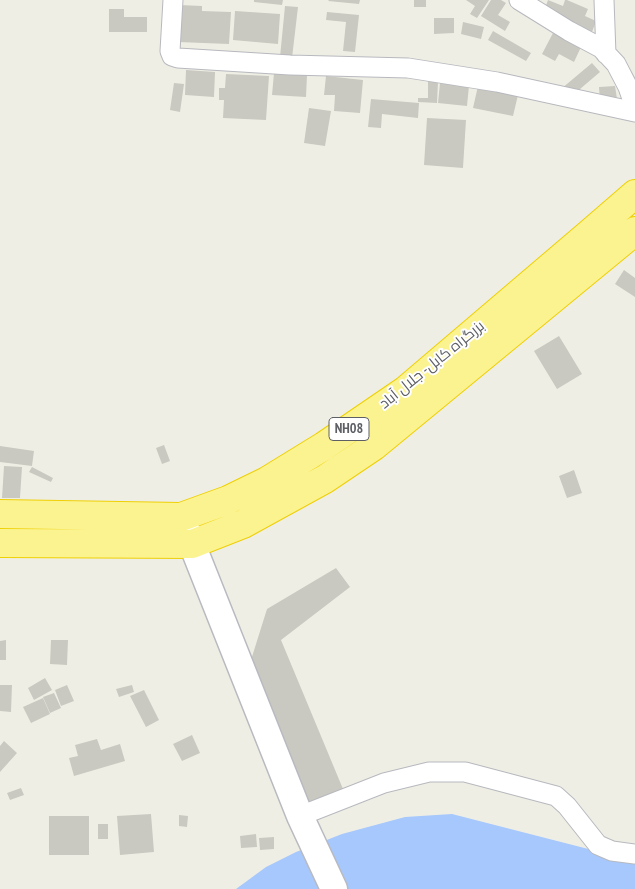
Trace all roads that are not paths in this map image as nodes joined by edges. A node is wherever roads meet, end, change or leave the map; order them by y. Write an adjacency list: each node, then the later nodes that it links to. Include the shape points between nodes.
1 (173, 0): 6 (street, via 170,51 178,58 408,68 497,82)
2 (519, 0): 4 (street)
3 (604, 0): 4 (street)
4 (606, 54): 5 (street, via 616,64)
5 (635, 107)
6 (635, 112)
7 (635, 194): 10 (highway, بزرگراه کابل- جلال آباد / NH08, via 406,390 267,481)
8 (635, 230): 12 (highway, بزرگراه کابل- جلال آباد / NH08, via 374,446 325,479 243,524)
9 (0, 514): 10 (highway, بزرگراه کابل- جلال آباد / NH08)
10 (181, 517): 12 (street)
11 (0, 543): 12 (highway, بزرگراه کابل- جلال آباد / NH08)
12 (192, 544): 13 (street)
13 (300, 816): 14 (street, via 384,784 429,772 465,772 556,796 598,845); 15 (street)
14 (635, 854)
15 (334, 889)

